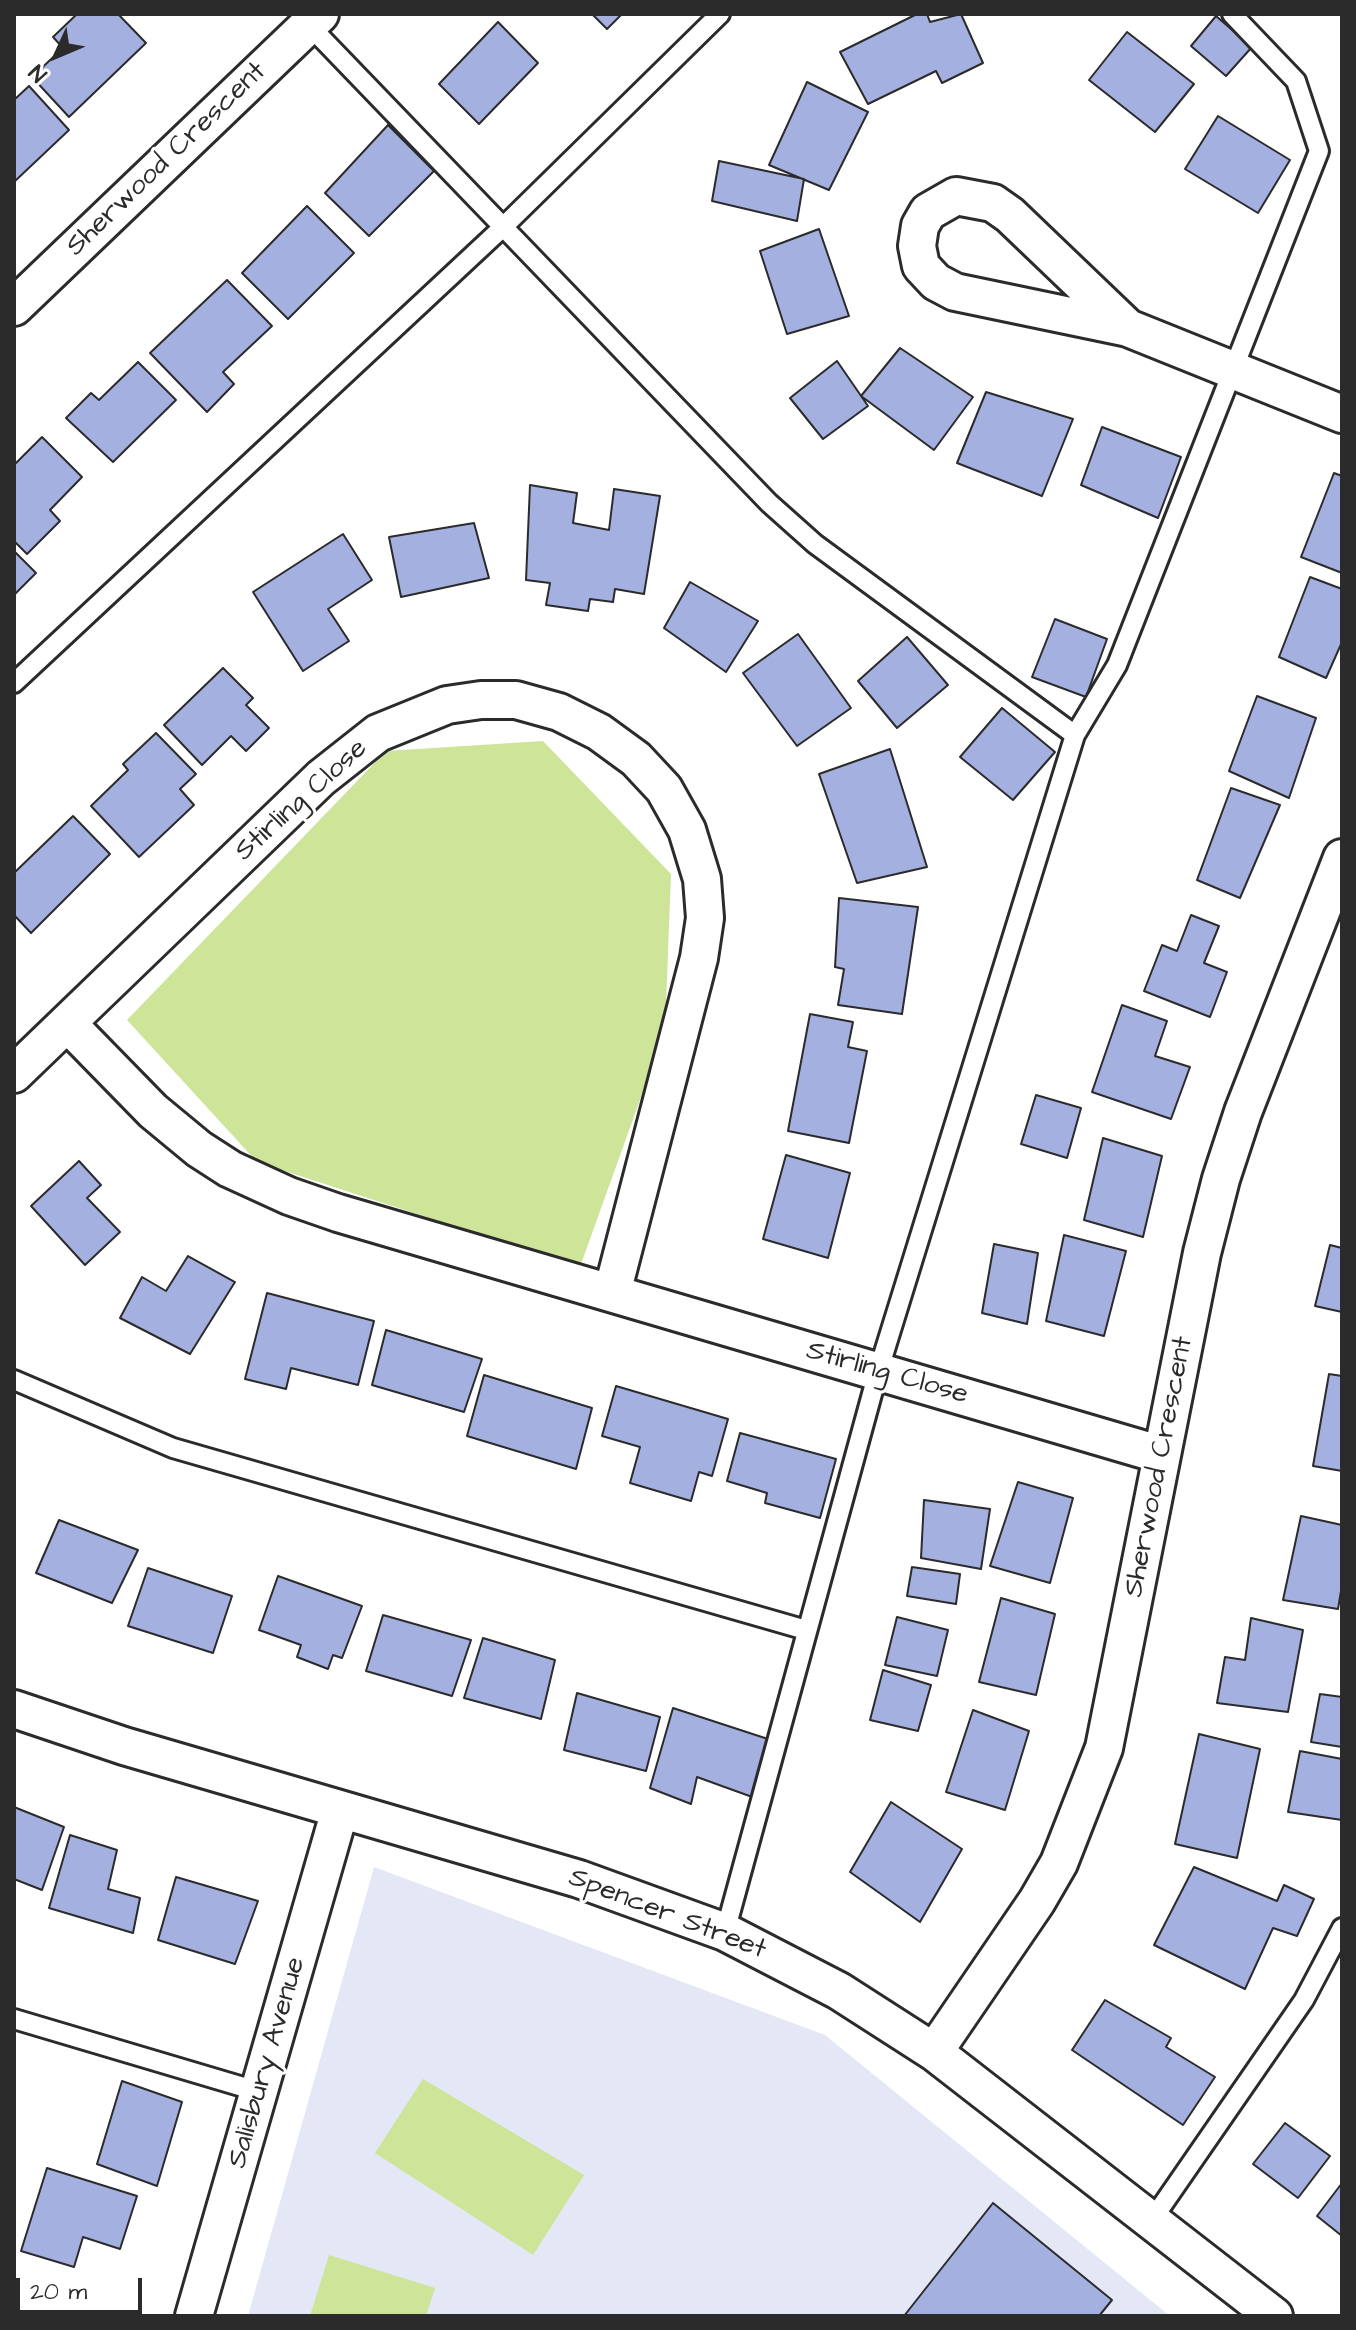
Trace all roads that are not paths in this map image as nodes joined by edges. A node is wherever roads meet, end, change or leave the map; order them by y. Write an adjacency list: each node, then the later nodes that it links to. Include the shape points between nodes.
1 (720, 14): 4 (lane)
2 (1232, 14): 7 (lane, via 1296,81 1319,151)
3 (309, 18): 4 (lane); 5 (street, Sherwood Crescent)
4 (502, 228): 9 (lane); 10 (lane, via 815,544)
5 (14, 307)
6 (1128, 328): 6 (street, via 993,203 956,196 928,212 920,226 921,266 955,292); 7 (street)
7 (1235, 370): 8 (street); 10 (lane, via 1117,665)
8 (1342, 414)
9 (14, 683)
10 (1075, 735): 15 (lane)
11 (1342, 858): 17 (street, Sherwood Crescent, via 1221,1179)
12 (67, 1023): 13 (street, Stirling Close); 14 (street, Stirling Close, via 175,1130 251,1179 338,1213); 14 (street, Stirling Close, via 321,778 378,733 447,705 481,700 516,700 559,712 636,759 664,789 687,830 702,879 705,918 699,958)
13 (14, 1074)
14 (612, 1293): 15 (street, Stirling Close)
15 (878, 1372): 17 (street, Stirling Close); 18 (lane)
16 (14, 1380): 18 (lane, via 173,1448)
17 (1162, 1455): 24 (street, Sherwood Crescent, via 1113,1709 1082,1811 1037,1901)
18 (806, 1630): 22 (lane)
19 (14, 1709): 20 (street, Spencer Street)
20 (340, 1810): 22 (street, Spencer Street, via 591,1883); 25 (street, Salisbury Avenue)
21 (1342, 1928): 26 (lane, via 1304,2000)
22 (725, 1932): 24 (street, Spencer Street, via 839,1991)
23 (14, 2019): 25 (lane)
24 (934, 2052): 26 (street, Spencer Street)
25 (260, 2092): 27 (street, Salisbury Avenue)
26 (1152, 2220): 28 (street, Spencer Street)
27 (194, 2316)
28 (1274, 2316)

